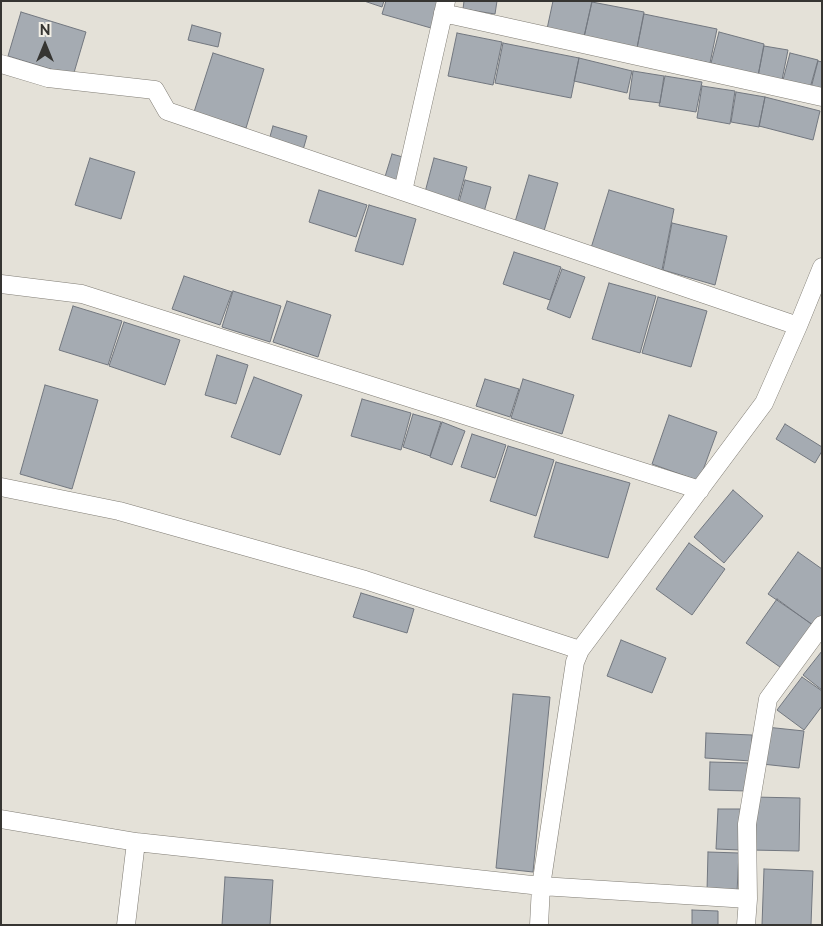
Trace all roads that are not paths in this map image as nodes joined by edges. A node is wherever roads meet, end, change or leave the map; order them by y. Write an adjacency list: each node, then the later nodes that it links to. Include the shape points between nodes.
1 (445, 7): 3 (street); 4 (street)
2 (1, 64): 4 (street, via 48,78 155,90 167,111)
3 (822, 97)
4 (403, 191): 7 (street)
5 (822, 267): 7 (street)
6 (1, 284): 9 (street, via 82,294)
7 (798, 326): 9 (street, via 764,403)
8 (1, 487): 11 (street, via 119,511 365,580)
9 (700, 490): 11 (street)
10 (822, 624): 15 (street, via 768,698 747,824)
11 (580, 650): 14 (street, via 575,662)
12 (1, 819): 13 (street)
13 (136, 842): 14 (street); 16 (street)
14 (541, 886): 15 (street); 17 (street)
15 (748, 899): 18 (street)
16 (126, 925)
17 (539, 925)
18 (746, 925)

